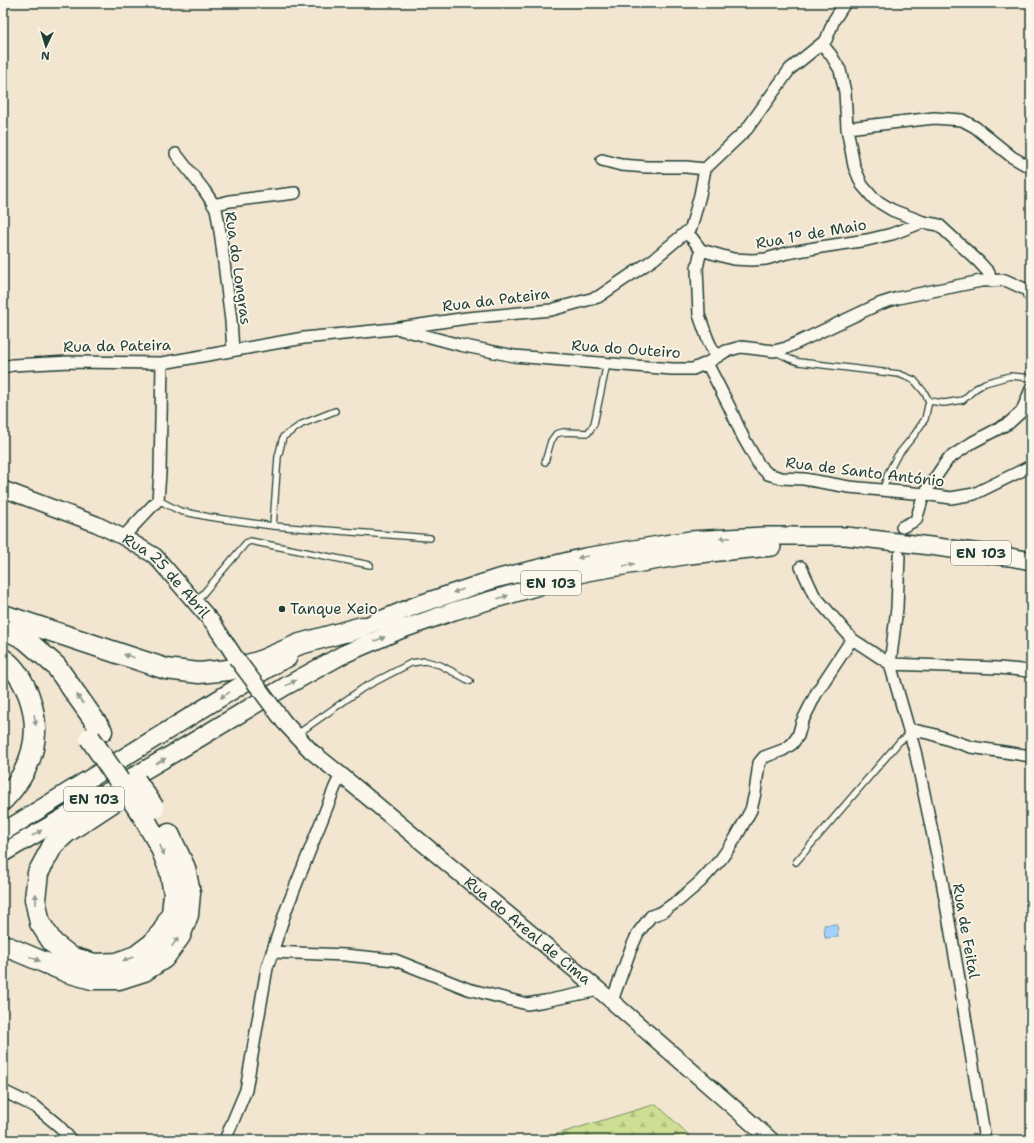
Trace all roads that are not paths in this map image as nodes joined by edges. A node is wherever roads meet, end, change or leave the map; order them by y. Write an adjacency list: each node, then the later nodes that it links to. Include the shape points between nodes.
1 (845, 3): 2 (street)
2 (822, 44): 3 (street, via 840,70); 7 (street, via 790,69 747,129)
3 (848, 128): 6 (street, via 934,118 962,120 975,127 1012,157); 10 (street, via 854,166 862,185 874,199 905,216)
4 (176, 154): 9 (street, Rua do Longras)
5 (602, 160): 7 (street, via 621,165)
6 (1031, 166)
7 (705, 169): 11 (street, Rua da Pateira, via 691,228)
8 (295, 193): 9 (street)
9 (214, 204): 17 (street, Rua do Longras, via 222,246)
10 (923, 222): 12 (street, Rua 1º de Maio, via 873,239 787,253 766,259 734,259); 13 (street, via 939,226 979,262 989,273)
11 (685, 233): 12 (street); 16 (street, Rua da Pateira, via 654,259 598,297 551,310 467,318)
12 (701, 250): 19 (street, Rua de Santo António, via 697,268 699,315 708,340)
13 (990, 281): 14 (street, Rua do Outeiro, via 1005,280); 18 (street, Rua do Outeiro, via 944,288 879,304 786,348)
14 (1028, 289): 15 (lane, via 1026,296)
15 (1031, 300)
16 (393, 329): 17 (street, Rua da Pateira, via 304,338); 21 (street, Rua do Outeiro, via 514,356)
17 (232, 350): 20 (street, Rua da Pateira)
18 (774, 351): 19 (street, Rua do Outeiro, via 741,347 726,351); 25 (lane, via 799,362 899,374 914,380)
19 (711, 360): 21 (street, Rua do Outeiro, via 693,369); 31 (street, Rua de Santo António, via 743,437 768,474 781,478)
20 (162, 363): 22 (street, Rua da Pateira, via 70,362); 33 (street)
21 (607, 364): 28 (lane, via 594,424 588,433 556,434)
22 (3, 367)
23 (1031, 378): 25 (lane, via 1010,376 986,383 963,400 944,403)
24 (1031, 389): 26 (street)
25 (929, 401): 31 (lane, via 925,419 898,456 888,473)
26 (1027, 409): 32 (street, via 1009,423 948,459)
27 (335, 410): 34 (lane, via 302,424 283,437 278,457)
28 (545, 462)
29 (1031, 466): 32 (street, Rua de Santo António, via 974,494 950,498)
30 (3, 489): 36 (main road, Rua 25 de Abril, via 96,524)
31 (883, 490): 32 (street, Rua de Santo António)
32 (924, 494): 35 (street, via 916,520)
33 (158, 500): 34 (lane, via 180,511); 36 (street)
34 (273, 526): 37 (lane)
35 (902, 528)
36 (123, 537): 43 (main road, Rua 25 de Abril, via 155,556)
37 (430, 538)
38 (930, 546): 40 (main road, EN 103); 45 (main road, EN 103, one-way to 45, via 846,536 764,536 690,540 585,557 495,579 417,605); 58 (main road, EN 103, one-way to 38, via 344,654 454,611 587,572 689,555 766,548 845,544)
39 (899, 556): 50 (street, via 897,608)
40 (1031, 561)
41 (370, 564): 43 (lane, via 250,541)
42 (801, 567): 47 (street, via 814,595)
43 (196, 603): 53 (main road, Rua 25 de Abril, bridge)
44 (3, 615): 45 (highway, one-way to 44, via 300,644 258,662 228,670 200,673 166,669)
45 (362, 627): 62 (main road, EN 103, one-way to 62, via 277,663)
46 (3, 628): 55 (highway, one-way to 46, via 56,666 25,639)
47 (852, 639): 50 (street); 68 (street, via 817,692 798,736 792,744 764,757 759,763 751,810 721,859 679,900 651,916 638,933)
48 (3, 641): 55 (highway, via 18,649 44,671)
49 (3, 659): 60 (highway, one-way to 60, via 24,682 36,727 33,749 26,770 15,788)
50 (890, 664): 51 (street, via 999,668); 54 (street, Rua de Feital)
51 (1031, 672)
52 (470, 681): 56 (lane, via 440,665 425,661 411,663 363,688)
53 (284, 722): 56 (main road, Rua do Areal de Cima)
54 (910, 732): 57 (street, via 932,734 971,748); 64 (lane); 73 (street, Rua de Feital, via 939,864)
55 (96, 735): 61 (highway, bridge)
56 (296, 735): 59 (main road, Rua do Areal de Cima, via 310,751)
57 (1031, 756)
58 (139, 774): 61 (highway, one-way to 58, via 170,871 174,894 172,913 163,931 152,944 136,956 117,963 95,964 71,957 53,943 40,923 35,899 38,873 53,845 66,833 113,802); 63 (main road, EN 103, one-way to 58)
59 (341, 775): 66 (street); 67 (main road, Rua do Areal de Cima)
60 (3, 800)
61 (148, 812): 65 (highway, one-way to 61, via 67,972 92,979 119,979 144,971 164,958 183,929 188,915 190,892 185,868 172,840)
62 (3, 832)
63 (3, 853)
64 (796, 862)
65 (3, 945)
66 (272, 952): 67 (street, via 395,960 468,989 527,1004); 71 (street, via 246,1090)
67 (599, 990): 68 (main road, Rua do Areal de Cima)
68 (612, 1001): 72 (main road, Rua do Areal de Cima)
69 (3, 1091): 70 (street, via 36,1107)
70 (71, 1140)
71 (225, 1140)
72 (771, 1140)
73 (985, 1140)

